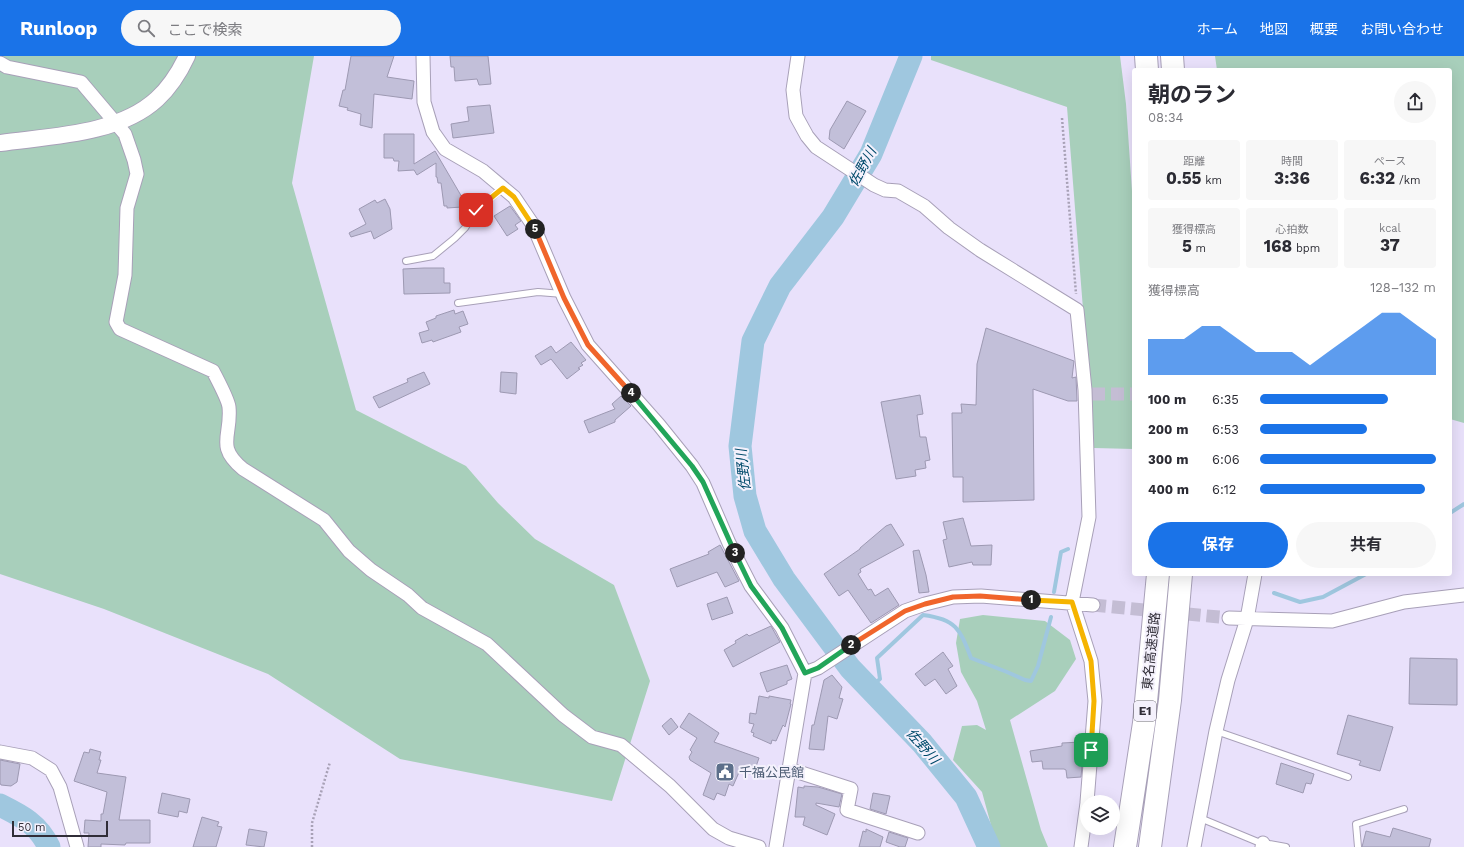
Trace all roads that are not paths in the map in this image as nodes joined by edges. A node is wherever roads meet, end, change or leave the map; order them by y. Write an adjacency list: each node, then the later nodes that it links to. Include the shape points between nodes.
1 (187, 56): 9 (street, via 180,71 158,99 132,116)
2 (422, 56): 11 (street, via 424,102 433,132 445,149 483,171)
3 (798, 56): 19 (street, via 793,90 796,116 816,147 874,185 898,191 924,206 980,250 1077,310 1089,392 1089,517)
4 (1146, 56): 7 (highway)
5 (1172, 56): 8 (highway)
6 (0, 63): 9 (street, via 7,67 81,82)
7 (1147, 68)
8 (1173, 68)
9 (115, 123): 10 (street, via 90,130); 35 (street, via 125,134 137,174 127,208 125,275 116,322 120,329 213,371 229,407 226,446 233,460 243,469 324,520 349,551 422,608 487,644 569,720 592,737 621,745 670,786 713,828 729,838)
10 (0, 143)
11 (503, 188): 12 (lane, via 476,210 464,228 433,256); 13 (street, via 514,197 533,225)
12 (406, 261)
13 (563, 294): 14 (lane, via 538,292); 23 (street, via 588,345 658,425 703,482 751,586 782,628)
14 (458, 303)
15 (1158, 576): 38 (highway, 東名高速道路 / E1, via 1144,723)
16 (1181, 576): 39 (highway, 東名高速道路 / E1, via 1170,700)
17 (1255, 576): 22 (street)
18 (1464, 595): 22 (street, via 1404,602 1332,621)
19 (1072, 602): 20 (street); 23 (street, via 980,596 953,597 925,604 905,611 818,668); 28 (street, via 1091,661 1093,681)
20 (1093, 604)
21 (1229, 618): 22 (street)
22 (1247, 619): 24 (street, via 1228,680)
23 (805, 673): 26 (street)
24 (1216, 731): 27 (lane); 30 (street)
25 (0, 752): 34 (street, via 32,758 51,770 60,787)
26 (789, 769): 31 (street, via 851,789 847,810); 36 (street)
27 (1348, 777)
28 (1088, 795)
29 (1404, 809): 42 (lane, via 1356,824)
30 (1200, 818): 33 (lane); 40 (street)
31 (918, 833)
32 (1083, 835): 37 (street)
33 (1263, 845): 41 (lane)
34 (77, 847)
35 (758, 847)
36 (776, 847)
37 (1081, 847)
38 (1125, 847)
39 (1150, 847)
40 (1194, 847)
41 (1286, 847)
42 (1358, 847)

